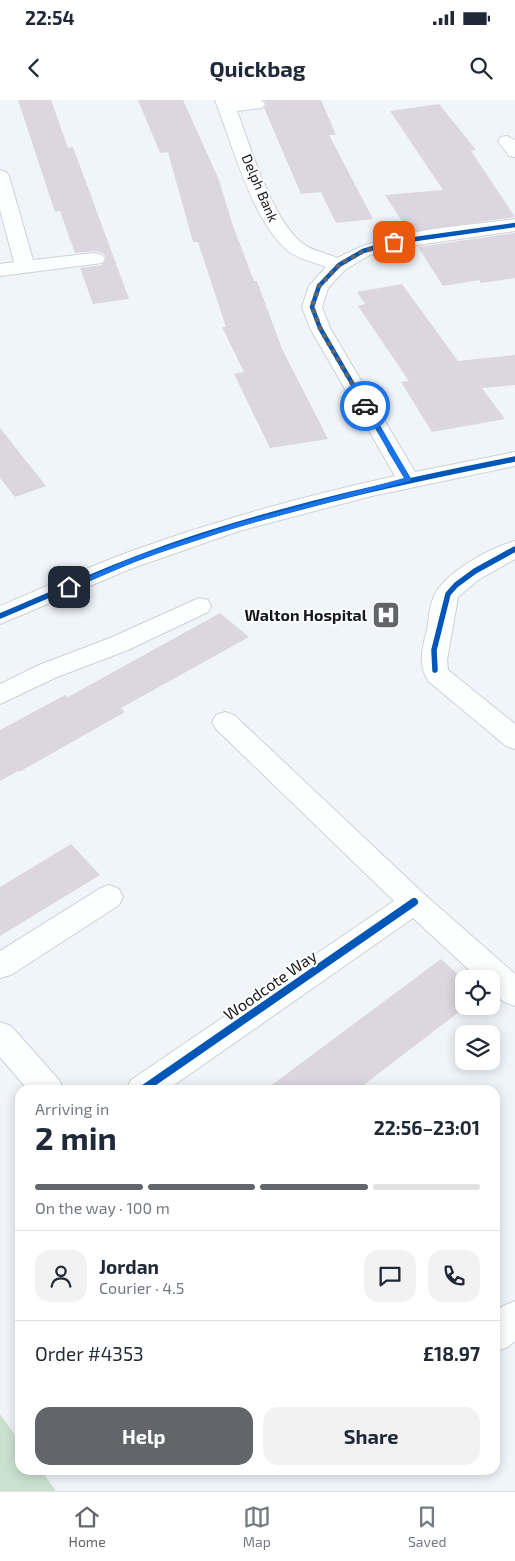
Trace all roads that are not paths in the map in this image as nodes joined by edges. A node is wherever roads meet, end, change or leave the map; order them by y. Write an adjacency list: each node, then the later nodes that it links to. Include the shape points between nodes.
1 (225, 103): 2 (street, Delph Bank); 6 (street, Delph Bank, via 267,210 282,236 296,248)
2 (256, 104)
3 (0, 176): 7 (street)
4 (515, 225): 6 (street, via 394,242 363,251)
5 (95, 258): 7 (street)
6 (339, 265): 10 (street, via 319,286 312,306 320,328)
7 (25, 267): 8 (street)
8 (0, 270)
9 (515, 459): 10 (street)
10 (408, 479): 13 (street, via 239,524 138,557)
11 (515, 549): 16 (street, via 475,571 448,594 434,662 437,676)
12 (199, 606): 14 (street)
13 (0, 616)
14 (0, 695)
15 (225, 722): 18 (street)
16 (515, 739)
17 (109, 897): 19 (street)
18 (414, 902): 20 (street); 23 (street, Woodcote Way)
19 (0, 966)
20 (515, 994)
21 (0, 1035): 22 (street)
22 (44, 1085)
23 (149, 1085)
24 (515, 1318): 25 (street)
25 (500, 1331)

